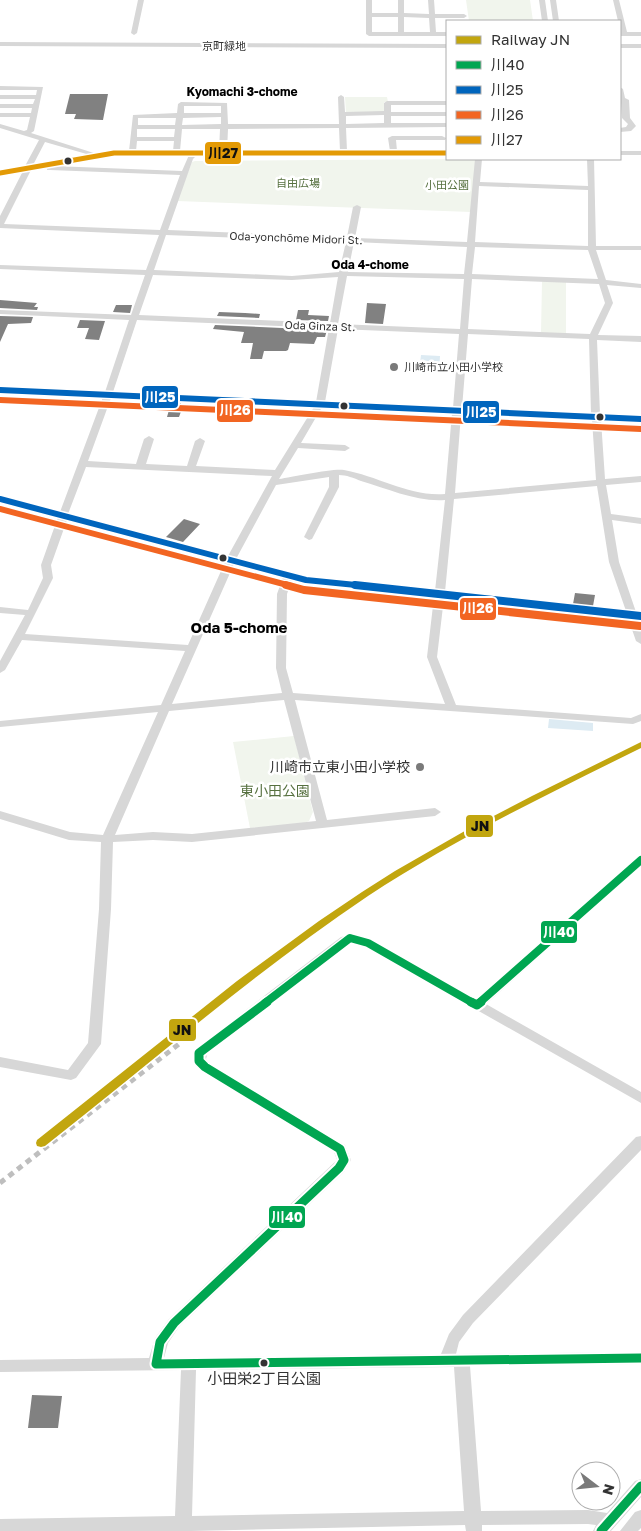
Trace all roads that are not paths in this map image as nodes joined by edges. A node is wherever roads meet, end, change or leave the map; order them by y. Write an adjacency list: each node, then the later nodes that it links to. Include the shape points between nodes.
1 (141, 0): 15 (street)
2 (369, 0): 8 (street)
3 (401, 0): 9 (street)
4 (431, 0): 10 (street)
5 (542, 0): 12 (street)
6 (553, 0): 13 (street)
7 (616, 0): 14 (street)
8 (369, 15): 9 (street); 16 (street, via 369,34)
9 (401, 15): 10 (street); 16 (street)
10 (432, 15): 11 (street); 17 (street)
11 (464, 16)
12 (545, 20)
13 (556, 20)
14 (620, 20)
15 (134, 33)
16 (401, 34): 17 (street)
17 (434, 34): 18 (street)
18 (446, 34)
19 (622, 34): 20 (street)
20 (641, 34)
21 (0, 44): 22 (street, 京町緑地)
22 (446, 46)
23 (621, 46): 24 (street)
24 (641, 46)
25 (3, 88): 26 (street); 27 (street, via 41,88)
26 (2, 97): 27 (street); 32 (street)
27 (38, 97): 31 (street)
28 (341, 97): 35 (street)
29 (621, 98): 46 (street, via 626,100 626,118 632,124 628,129)
30 (446, 103): 33 (street, via 387,103)
31 (36, 106): 32 (street); 34 (street)
32 (1, 110): 34 (street)
33 (387, 113): 35 (street); 36 (street); 40 (street)
34 (34, 114): 47 (street, via 30,130)
35 (342, 114): 39 (street)
36 (446, 114)
37 (180, 115): 38 (street); 38 (street, via 181,104 225,104); 43 (street); 45 (street, via 135,116)
38 (225, 115): 44 (street)
39 (342, 125): 40 (street); 44 (street); 56 (street)
40 (388, 125): 41 (street)
41 (444, 125): 49 (street)
42 (0, 126): 47 (street)
43 (179, 126): 44 (street); 45 (street); 51 (street)
44 (225, 126): 54 (street)
45 (134, 127): 50 (street)
46 (621, 130)
47 (26, 133): 48 (street)
48 (42, 138): 61 (street); 64 (street)
49 (442, 138): 57 (street, via 392,138); 58 (street)
50 (133, 139): 51 (street); 55 (street)
51 (178, 139): 52 (street)
52 (176, 152): 53 (street); 55 (street)
53 (195, 152): 54 (street); 66 (street)
54 (224, 152): 56 (street)
55 (132, 153): 61 (street)
56 (344, 153): 57 (street)
57 (394, 153): 58 (street)
58 (446, 153)
59 (621, 153): 60 (street)
60 (641, 153)
61 (98, 155): 64 (street)
62 (478, 160): 67 (street)
63 (591, 160): 68 (street)
64 (31, 167): 65 (street); 66 (street); 70 (street)
65 (3, 172)
66 (184, 173): 71 (street)
67 (476, 184): 68 (street); 73 (street)
68 (591, 188): 75 (street)
69 (357, 207): 72 (street)
70 (0, 225): 71 (street, Oda-yonchōme Midori St.)
71 (163, 232): 72 (street, Oda-yonchōme Midori St.); 77 (street)
72 (350, 240): 73 (street, Oda-yonchōme Midori St.); 78 (street)
73 (471, 245): 75 (street, Oda-yonchōme Midori St.); 79 (street)
74 (641, 248): 75 (street, Oda-yonchōme Midori St.)
75 (592, 249): 80 (street)
76 (0, 267): 77 (street)
77 (149, 273): 78 (street, via 292,278); 83 (street)
78 (343, 274): 79 (street); 84 (street)
79 (468, 276): 80 (street); 85 (street)
80 (602, 282): 81 (street); 86 (street, via 609,303)
81 (641, 286)
82 (0, 312): 83 (street, Oda Ginza St.)
83 (133, 318): 84 (street, Oda Ginza St.); 89 (street)
84 (334, 327): 85 (street, Oda Ginza St.); 90 (street)
85 (463, 332): 86 (street, Oda Ginza St.); 91 (street)
86 (593, 337): 87 (street, Oda Ginza St.); 92 (street)
87 (641, 339)
88 (0, 390): 89 (street)
89 (108, 395): 90 (street); 98 (street)
90 (320, 404): 91 (street); 96 (street)
91 (458, 410): 92 (street); 106 (street)
92 (596, 416): 93 (street); 105 (street)
93 (641, 419)
94 (149, 439): 99 (street)
95 (200, 441): 100 (street)
96 (296, 445): 97 (street); 101 (street)
97 (345, 448)
98 (82, 464): 99 (street); 108 (street)
99 (140, 467): 100 (street)
100 (191, 469): 101 (street)
101 (278, 473): 104 (street)
102 (334, 474): 104 (street); 106 (street, via 342,472 414,495); 111 (street, via 334,487)
103 (641, 479): 105 (street)
104 (273, 483): 112 (street)
105 (601, 483): 106 (street); 109 (street)
106 (449, 498): 114 (street)
107 (0, 499): 108 (street)
108 (63, 516): 112 (street); 116 (street, via 46,565 48,578)
109 (606, 516): 110 (street); 117 (street, via 614,561)
110 (641, 520)
111 (309, 536)
112 (230, 561): 113 (street); 120 (street)
113 (288, 576): 114 (street); 122 (street, via 282,594 281,668)
114 (440, 594): 117 (street); 124 (street, via 432,658)
115 (0, 610): 116 (street)
116 (32, 613): 118 (street)
117 (637, 616): 119 (street)
118 (18, 637): 120 (street); 121 (street)
119 (641, 641)
120 (191, 648): 123 (street)
121 (0, 670)
122 (290, 696): 123 (street); 124 (street); 129 (street)
123 (166, 707): 126 (street); 130 (street)
124 (452, 708): 125 (street, via 633,721)
125 (641, 717)
126 (0, 724)
127 (435, 812): 129 (street)
128 (0, 815): 130 (street, via 61,834)
129 (323, 825): 130 (street, via 192,838)
130 (107, 839): 133 (street, via 94,1044 71,1075)
131 (641, 860): 132 (street)
132 (477, 1005): 134 (street); 138 (street, via 368,943 350,938 199,1053 199,1062 205,1067 340,1149 344,1160 174,1323 161,1338)
133 (0, 1062)
134 (641, 1098)
135 (641, 1141): 137 (street, via 468,1319 447,1350)
136 (641, 1358): 137 (street)
137 (455, 1360): 139 (street); 143 (street, via 462,1374)
138 (156, 1364): 139 (street); 140 (street)
139 (189, 1364): 146 (street)
140 (0, 1366)
141 (641, 1486): 145 (street)
142 (641, 1517): 147 (street)
143 (473, 1524): 145 (street, via 588,1517); 146 (street)
144 (0, 1526): 146 (street)
145 (606, 1526)
146 (183, 1527)
147 (628, 1531)

